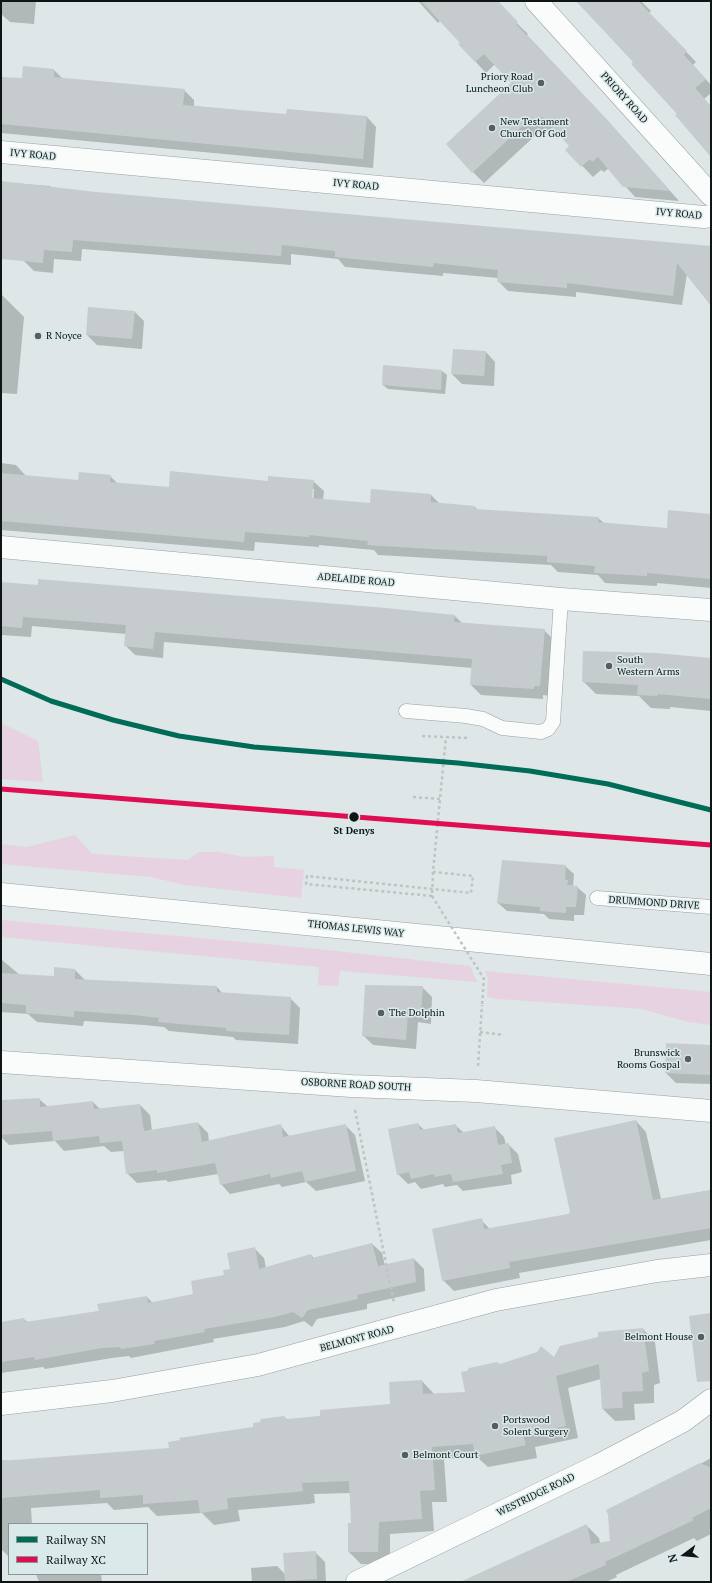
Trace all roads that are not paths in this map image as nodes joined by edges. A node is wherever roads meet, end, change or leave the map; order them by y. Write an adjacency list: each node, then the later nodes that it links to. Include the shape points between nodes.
1 (536, 1): 3 (street, PRIORY ROAD)
2 (1, 152): 4 (street, IVY ROAD)
3 (711, 195)
4 (711, 216)
5 (1, 546): 6 (street, ADELAIDE ROAD)
6 (561, 599): 7 (street, ADELAIDE ROAD); 8 (lane, via 553,722 548,729 541,732 502,728 483,719)
7 (711, 610)
8 (406, 711)
9 (1, 894): 12 (street, THOMAS LEWIS WAY)
10 (597, 898): 11 (lane, DRUMMOND DRIVE)
11 (711, 907)
12 (711, 964)
13 (1, 1062): 14 (street, OSBORNE ROAD SOUTH, via 351,1086 476,1091)
14 (711, 1111)
15 (711, 1265): 17 (street, BELMONT ROAD, via 657,1271 496,1300 258,1365 112,1391)
16 (711, 1400): 18 (street, WESTRIDGE ROAD, via 682,1421 599,1465)
17 (1, 1404)
18 (357, 1582)

